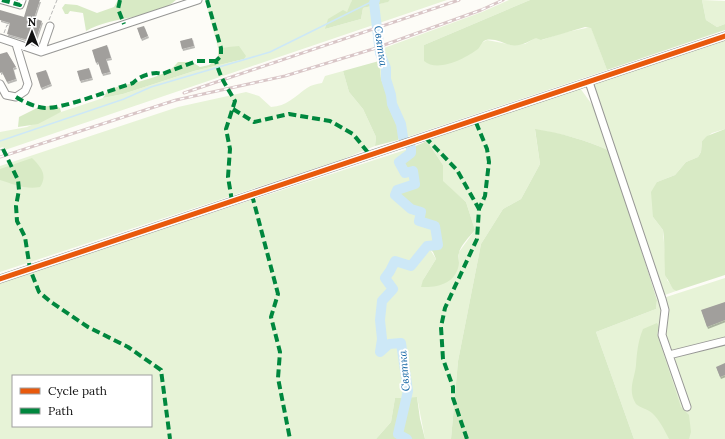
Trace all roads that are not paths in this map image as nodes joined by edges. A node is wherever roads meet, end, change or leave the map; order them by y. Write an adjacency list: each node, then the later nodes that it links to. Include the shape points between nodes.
1 (2, 0): 2 (street, via 20,5)
2 (22, 0)
3 (198, 0): 8 (street)
4 (50, 26): 8 (street)
5 (725, 36): 9 (street)
6 (1, 39): 7 (street)
7 (16, 44): 8 (street); 10 (street, via 28,84 25,91 16,97 6,94)
8 (41, 52)
9 (589, 82): 11 (street); 13 (street, via 662,299 665,310 662,336)
10 (0, 84)
11 (0, 279)
12 (725, 341): 13 (street)
13 (669, 355): 14 (street)
14 (687, 406)

